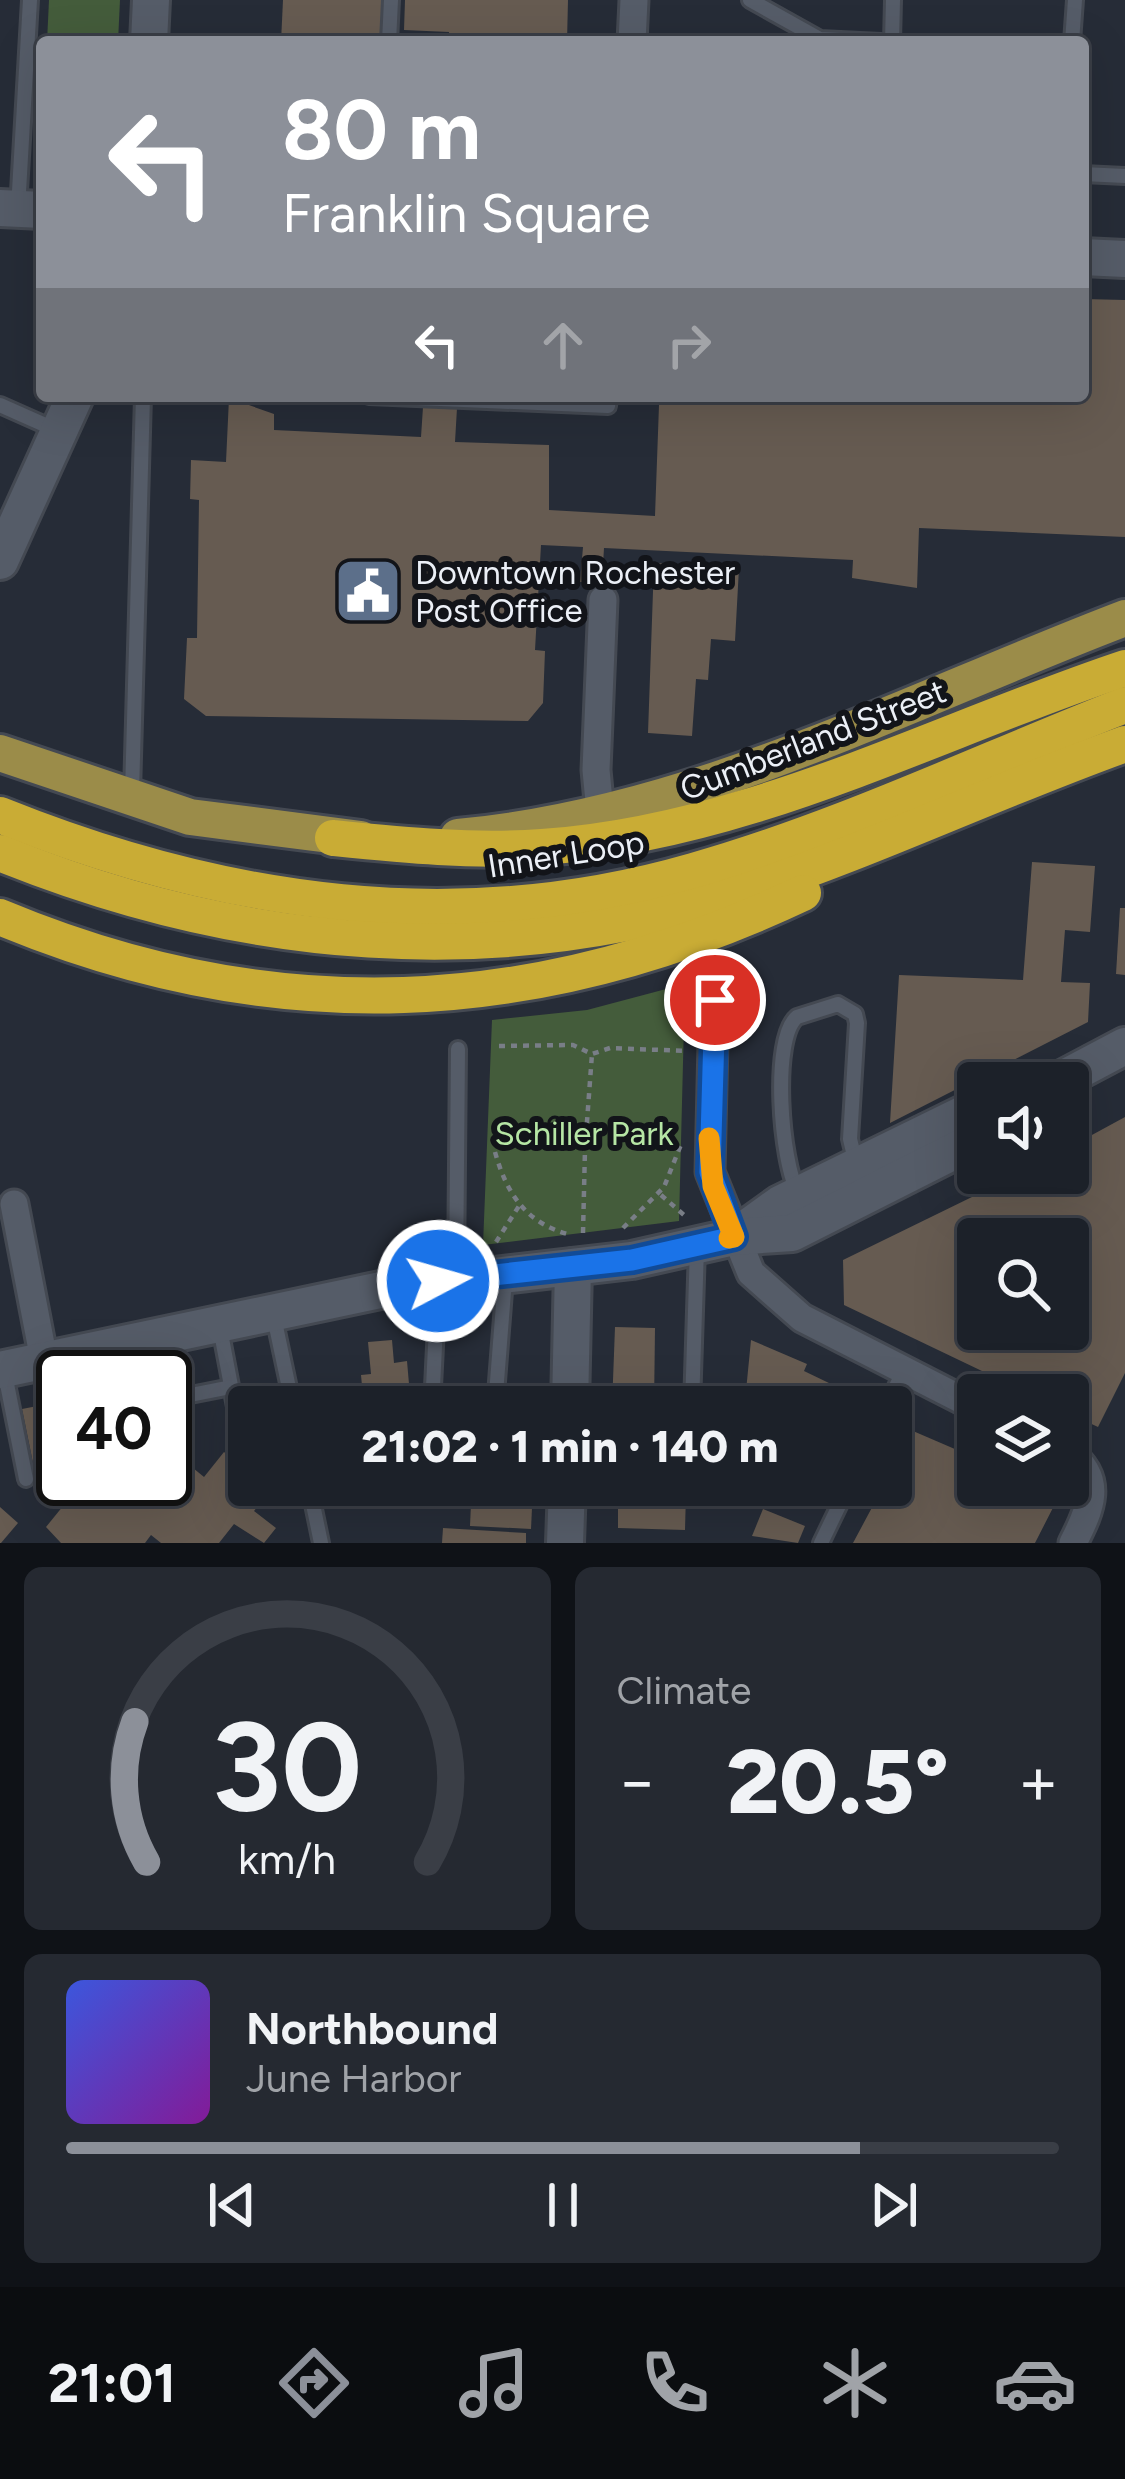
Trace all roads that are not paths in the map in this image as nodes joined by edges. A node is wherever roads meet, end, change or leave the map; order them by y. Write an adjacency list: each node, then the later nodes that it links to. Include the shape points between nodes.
1 (30, 0): 16 (lane)
2 (151, 0): 8 (street)
3 (391, 0): 9 (lane)
4 (634, 0): 10 (street)
5 (750, 0): 11 (lane)
6 (893, 0): 12 (lane)
7 (1075, 0): 13 (lane)
8 (149, 36)
9 (388, 36)
10 (632, 36)
11 (815, 36)
12 (892, 36)
13 (1072, 36)
14 (1089, 174): 15 (lane)
15 (1125, 176)
16 (20, 209)
17 (1089, 256): 18 (street)
18 (1125, 259)
19 (72, 402): 24 (street)
20 (143, 402): 33 (lane)
21 (512, 402): 22 (lane)
22 (608, 402)
23 (0, 405): 24 (lane)
24 (59, 431): 25 (street); 26 (street)
25 (0, 506)
26 (0, 561)
27 (603, 600): 34 (street)
28 (1125, 618): 34 (main road, Cumberland Street, via 754,768)
29 (1125, 668): 36 (highway, via 794,792 651,831 517,849)
30 (1125, 705): 35 (highway, Inner Loop, via 738,858 628,887 501,906 403,909 258,894 140,866)
31 (1117, 747): 37 (highway, via 742,893 533,938 402,944 256,929 135,901); 38 (highway, via 730,926 627,962 500,989 366,998 247,988 120,961)
32 (0, 753): 33 (main road, Cumberland Street)
33 (132, 801): 36 (main road, Cumberland Street, via 236,827)
34 (600, 812): 36 (main road, Cumberland Street, via 478,835)
35 (0, 815)
36 (333, 838)
37 (0, 853)
38 (0, 917)
39 (715, 1000): 49 (street, via 710,1172)
40 (1125, 1046): 42 (street)
41 (458, 1049): 52 (lane)
42 (1089, 1065)
43 (957, 1121): 45 (street)
44 (957, 1147): 45 (street)
45 (866, 1180): 46 (street); 46 (lane, via 850,1138 857,1023 838,1004 796,1017 786,1034 782,1150); 49 (street, via 792,1233)
46 (801, 1196): 49 (street)
47 (14, 1204): 55 (street)
48 (693, 1233): 49 (street); 51 (street); 65 (lane)
49 (734, 1237): 59 (street, via 775,1300)
50 (500, 1258): 51 (street); 52 (street); 63 (lane)
51 (573, 1267): 64 (street)
52 (447, 1280): 53 (street); 62 (lane)
53 (272, 1312): 54 (street); 61 (lane)
54 (219, 1323): 56 (street); 60 (lane)
55 (42, 1350)
56 (91, 1350)
57 (36, 1362): 58 (street)
58 (2, 1369): 71 (lane)
59 (903, 1372): 66 (lane); 69 (street)
60 (231, 1386)
61 (288, 1386)
62 (434, 1386)
63 (496, 1386)
64 (570, 1386)
65 (692, 1386)
66 (896, 1386)
67 (228, 1389): 68 (lane)
68 (192, 1395)
69 (957, 1398)
70 (1089, 1478): 75 (street, via 1092,1503)
71 (26, 1479)
72 (313, 1506): 76 (lane)
73 (566, 1506): 77 (street)
74 (838, 1506): 78 (lane)
75 (1081, 1537)
76 (321, 1543)
77 (565, 1543)
78 (820, 1543)

